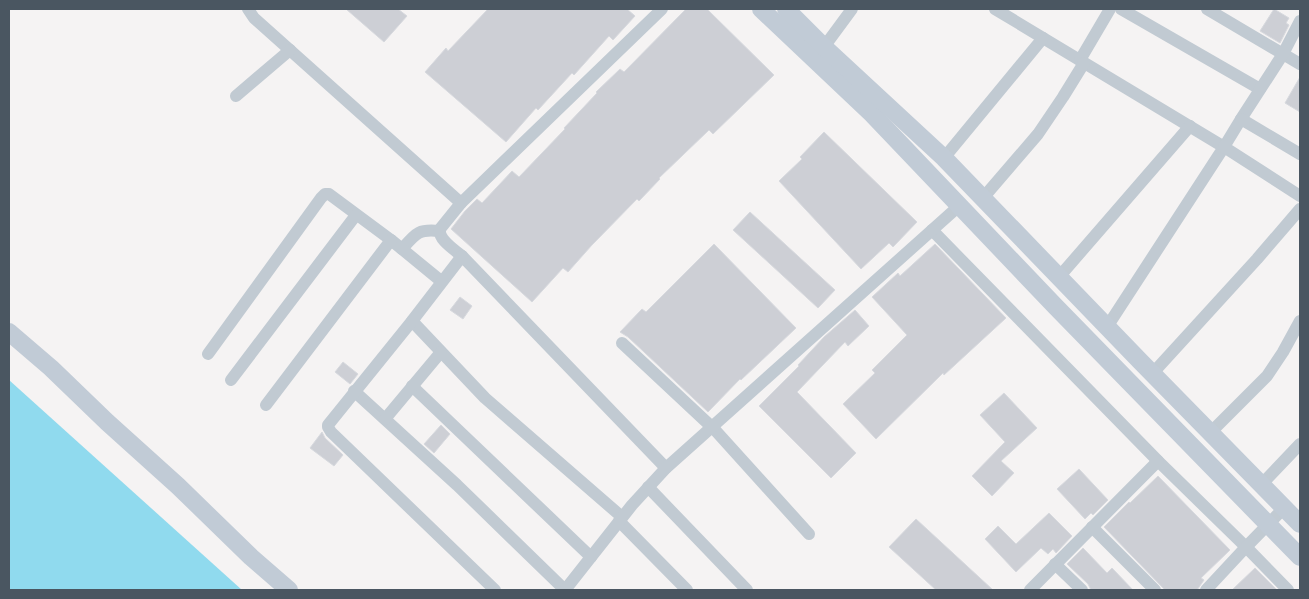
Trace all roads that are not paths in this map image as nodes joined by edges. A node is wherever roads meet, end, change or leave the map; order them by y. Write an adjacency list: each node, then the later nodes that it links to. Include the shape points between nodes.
1 (248, 9): 12 (street)
2 (662, 9): 26 (street)
3 (761, 9): 13 (street)
4 (786, 9): 13 (street)
5 (852, 9): 13 (street)
6 (995, 9): 11 (street)
7 (1110, 9): 15 (street)
8 (1121, 9): 17 (street)
9 (1207, 9): 14 (street)
10 (1300, 21): 14 (street)
11 (1043, 38): 15 (street); 23 (street)
12 (290, 50): 18 (street); 26 (street)
13 (819, 53): 23 (street); 27 (street)
14 (1283, 54): 16 (street); 17 (street)
15 (1082, 62): 20 (street); 25 (street, via 1063,98 1038,134)
16 (1300, 64)
17 (1260, 89): 19 (street)
18 (236, 96)
19 (1241, 119): 21 (street); 22 (street)
20 (1190, 126): 21 (street); 35 (street)
21 (1224, 147): 24 (street); 39 (street)
22 (1300, 154)
23 (944, 158): 25 (street)
24 (1300, 196)
25 (983, 198): 35 (street)
26 (460, 203): 31 (street)
27 (960, 206): 30 (street); 59 (street)
28 (1300, 209): 44 (street)
29 (356, 215): 32 (street); 43 (street, via 325,194); 45 (street)
30 (932, 230): 50 (street); 53 (street)
31 (439, 232): 33 (street, via 420,231); 34 (street)
32 (391, 240): 33 (street); 48 (street)
33 (402, 249): 36 (street)
34 (462, 256): 36 (street); 54 (street)
35 (1059, 277): 39 (street)
36 (441, 281): 37 (street)
37 (412, 321): 42 (street); 47 (street)
38 (1300, 324): 51 (street, via 1267,376)
39 (1107, 327): 44 (street)
40 (9, 332): 67 (street)
41 (622, 343): 50 (street)
42 (441, 352): 46 (street); 58 (street, via 485,398)
43 (208, 354)
44 (1152, 374): 51 (street)
45 (231, 380)
46 (412, 386): 49 (street); 64 (street)
47 (354, 390): 49 (street); 68 (street, via 328,425 328,430)
48 (266, 405)
49 (385, 419): 69 (street)
50 (712, 426): 54 (street); 62 (street)
51 (1210, 433): 55 (street)
52 (1300, 444): 55 (street)
53 (1158, 461): 61 (street); 63 (street)
54 (666, 468): 56 (street)
55 (1261, 485): 57 (street)
56 (648, 488): 58 (street); 71 (street)
57 (1284, 508): 59 (street); 60 (street)
58 (621, 519): 64 (street); 70 (street)
59 (1268, 524): 63 (street); 65 (street)
60 (1300, 524)
61 (1092, 528): 66 (street); 74 (street)
62 (809, 534)
63 (1246, 547): 75 (street); 76 (street)
64 (591, 557): 69 (street)
65 (1300, 557)
66 (1056, 564): 72 (street); 73 (street)
67 (289, 590)
68 (495, 590)
69 (565, 590)
70 (687, 590)
71 (747, 590)
72 (1030, 590)
73 (1082, 590)
74 (1154, 590)
75 (1206, 590)
76 (1288, 590)

